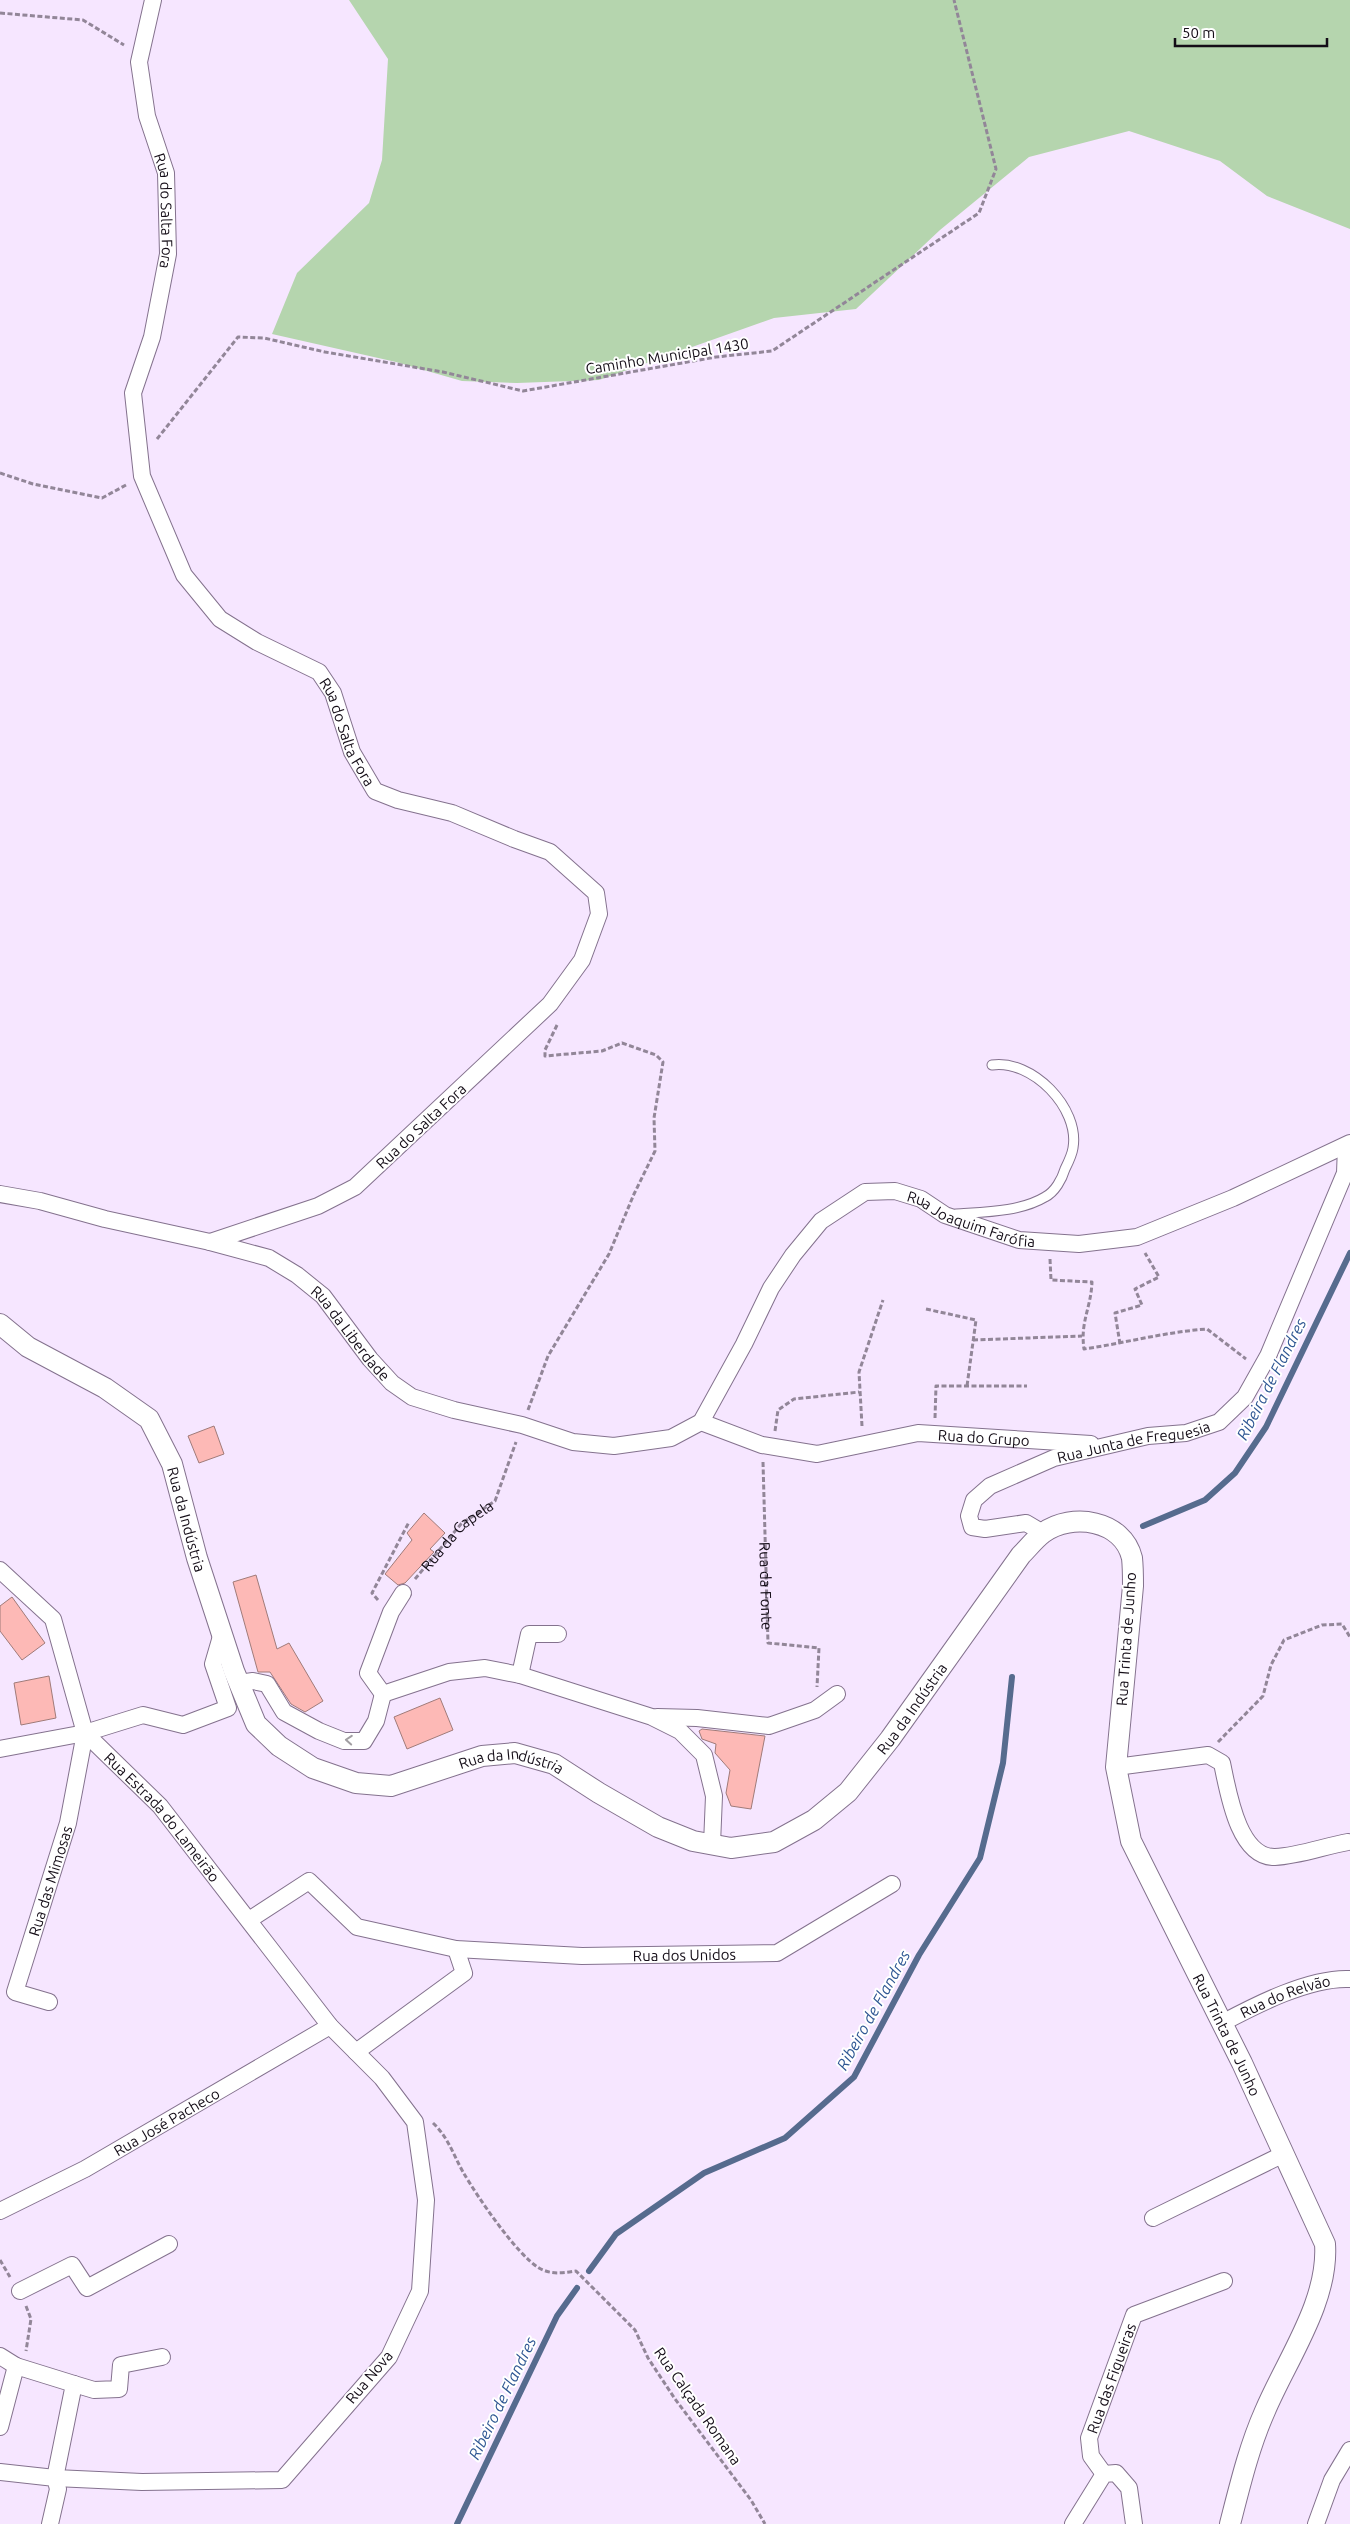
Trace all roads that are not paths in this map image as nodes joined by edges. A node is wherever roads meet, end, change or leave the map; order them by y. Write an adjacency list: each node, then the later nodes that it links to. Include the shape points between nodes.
1 (153, 0): 6 (street, Rua do Salta Fora, via 139,62 147,116 166,174 168,254 152,337 133,393 142,476 184,575 220,619 319,672 333,693 352,752 375,791 452,813 550,852 596,893 599,914 582,960 544,1010 355,1188 318,1206)
2 (992, 1065): 5 (lane, via 1001,1063 1017,1068 1048,1086 1060,1100 1071,1127 1073,1147 1061,1180 1046,1197 1018,1207)
3 (1348, 1145): 5 (street, Rua Joaquim Farófia, via 1233,1198 1137,1237 1050,1244 1019,1240); 9 (street, Rua Junta de Freguesia, via 1345,1173 1324,1227 1299,1278 1268,1356 1245,1397 1220,1422 1186,1433 1148,1436)
4 (0, 1194): 6 (street, Rua da Liberdade)
5 (946, 1215): 8 (street, Rua Joaquim Farófia, via 921,1199 895,1192 865,1192 820,1221 771,1288)
6 (210, 1242): 8 (street, Rua da Liberdade, via 268,1258 298,1275 323,1296 392,1383 412,1396 573,1442 614,1446 671,1438)
7 (0, 1324): 14 (street, Rua da Indústria, via 28,1347 105,1388 149,1418 172,1464 197,1558)
8 (701, 1422): 9 (street, Rua do Grupo, via 769,1447 817,1454 918,1433)
9 (1105, 1445): 10 (street, Rua Junta de Freguesia, via 1054,1458 990,1486 974,1500 969,1516 972,1527 985,1529 1026,1523)
10 (1043, 1533): 11 (street, Rua da Indústria, via 1065,1522 1092,1521); 25 (street, Rua da Indústria, via 1021,1555 890,1739 848,1792 814,1820 774,1842 731,1848)
11 (1118, 1534): 23 (street, Rua Trinta de Junho, via 1132,1557 1134,1586)
12 (0, 1570): 21 (street, via 53,1619)
13 (404, 1593): 18 (street, via 391,1612 368,1673)
14 (222, 1633): 17 (street, Rua da Indústria); 21 (street, via 213,1664 228,1708 182,1725 143,1715)
15 (558, 1634): 16 (street, via 529,1634)
16 (520, 1675): 18 (street, via 486,1668 448,1672); 20 (street)
17 (239, 1684): 18 (street, one-way to 17, via 376,1721 364,1741 344,1741 284,1712 267,1684 253,1681); 25 (street, Rua da Indústria, via 256,1724 271,1740 313,1768 356,1783 391,1786 482,1756 515,1753 554,1764 658,1827 693,1841)
18 (383, 1694)
19 (837, 1694): 20 (street, via 815,1710 769,1726)
20 (652, 1717): 25 (street, via 680,1730 704,1755 714,1796)
21 (85, 1733): 22 (street); 27 (street, Rua Estrada do Lameirão, via 160,1806); 30 (street, Rua das Mimosas, via 68,1823 15,1992)
22 (0, 1749)
23 (1116, 1767): 24 (street, via 1208,1755 1222,1763 1232,1806 1246,1840 1259,1854 1275,1857); 31 (street, Rua Trinta de Junho, via 1131,1841)
24 (1348, 1842)
25 (712, 1844)
26 (892, 1884): 28 (street, Rua dos Unidos, via 777,1953 582,1956)
27 (249, 1920): 28 (street, Rua dos Unidos, via 309,1881 358,1927); 32 (street, Rua Estrada do Lameirão)
28 (456, 1950): 33 (street, via 464,1973)
29 (1350, 1979): 31 (street, Rua do Relvão, via 1316,1983 1252,2007)
30 (49, 2002)
31 (1222, 2023): 34 (street, Rua Trinta de Junho)
32 (330, 2026): 33 (street, Rua Estrada do Lameirão); 35 (street, Rua José Pacheco, via 85,2169)
33 (356, 2052): 48 (street, Rua Nova, via 382,2078 414,2122 426,2200 420,2291 390,2357 282,2480 142,2482)
34 (1284, 2154): 36 (street); 52 (street, Rua Trinta de Junho, via 1325,2244 1326,2265 1318,2299 1248,2451)
35 (0, 2211)
36 (1153, 2218)
37 (169, 2244): 39 (street, via 87,2288 72,2265)
38 (1224, 2281): 47 (street, Rua das Figueiras, via 1134,2316 1089,2438 1091,2456)
39 (20, 2291)
40 (0, 2356): 42 (street)
41 (162, 2358): 43 (street, via 121,2365 119,2389 94,2390)
42 (16, 2366): 43 (street); 44 (street)
43 (74, 2384): 48 (street)
44 (0, 2427)
45 (1350, 2450): 53 (street, via 1332,2480)
46 (0, 2472): 48 (street, Rua Nova)
47 (1104, 2474): 50 (street); 51 (street, via 1116,2473 1128,2488)
48 (54, 2478): 49 (street, via 58,2489)
49 (50, 2524)
50 (1073, 2524)
51 (1134, 2524)
52 (1230, 2524)
53 (1316, 2524)

